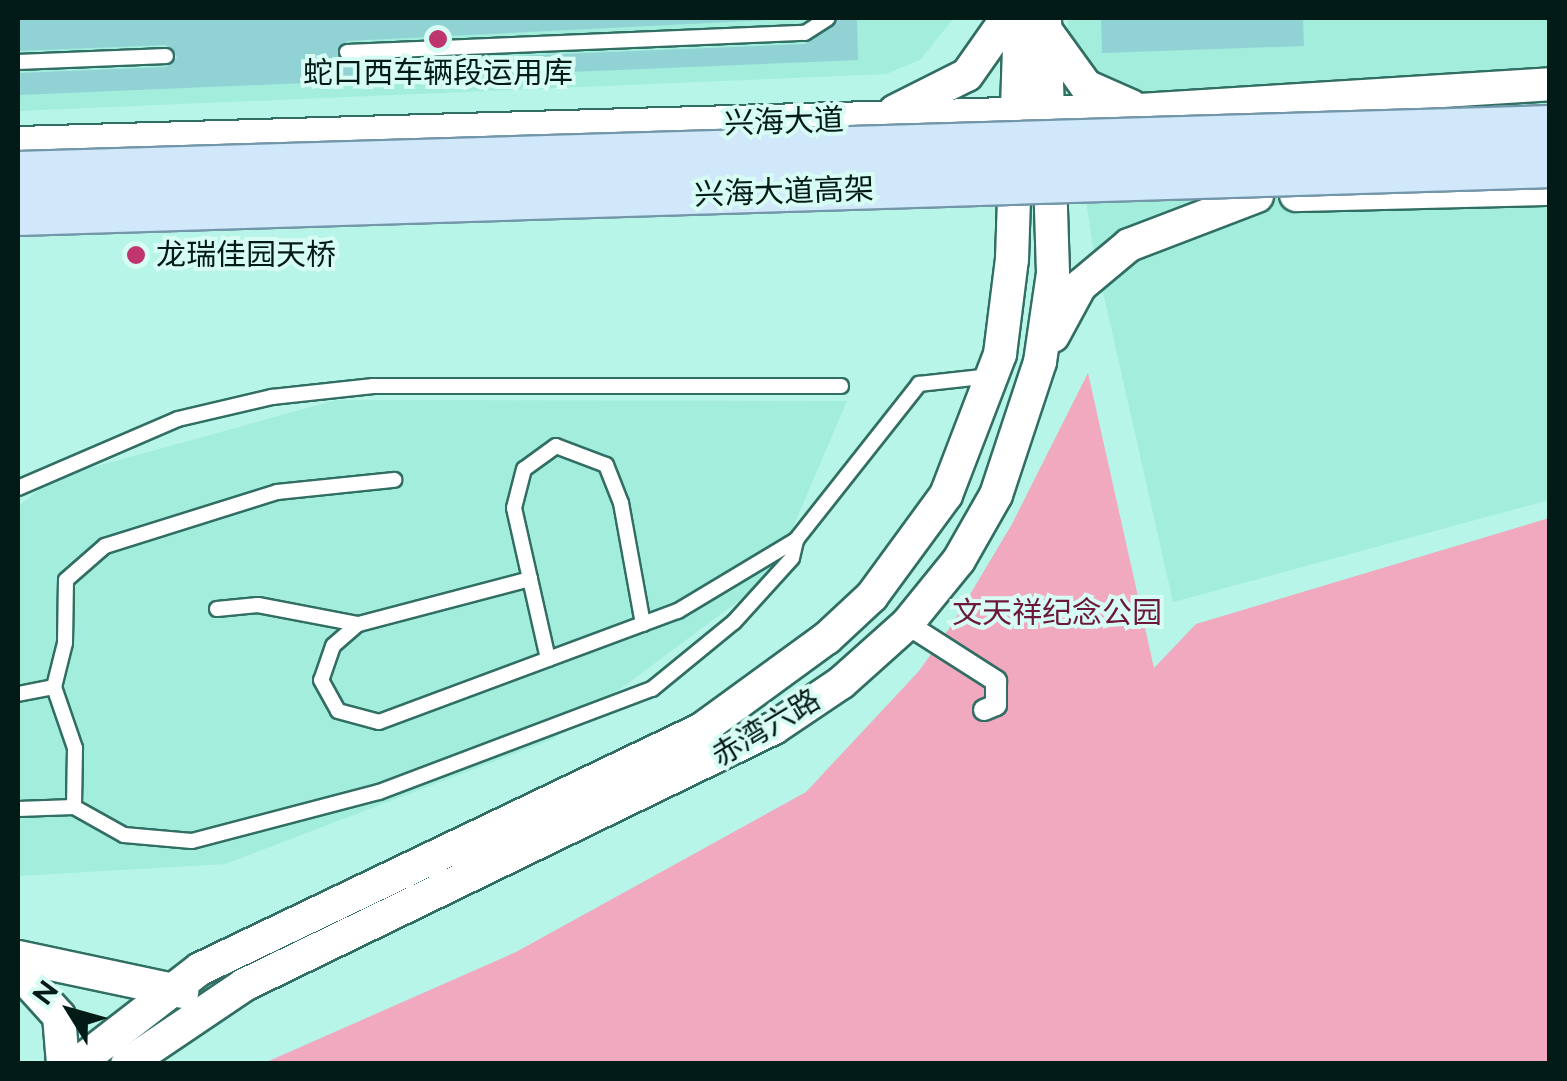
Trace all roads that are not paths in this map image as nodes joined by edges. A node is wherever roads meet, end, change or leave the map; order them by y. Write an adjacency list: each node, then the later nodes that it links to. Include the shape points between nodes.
1 (828, 18): 4 (lane, via 805,33)
2 (1007, 18): 10 (street, via 967,75)
3 (1037, 22): 8 (street, via 1086,86); 9 (street)
4 (347, 52)
5 (166, 56): 6 (lane)
6 (18, 62)
7 (1550, 84): 8 (street, 兴海大道)
8 (1140, 110): 9 (street, 兴海大道)
9 (1031, 114): 10 (street, 兴海大道); 17 (street, 赤湾六路); 18 (street, 赤湾六路)
10 (872, 119): 12 (street, 兴海大道)
11 (1550, 127): 14 (main road, 兴海大道高架, bridge)
12 (18, 143)
13 (1550, 166): 19 (main road, 兴海大道高架, bridge)
14 (18, 173)
15 (1550, 189): 16 (street)
16 (1257, 196): 17 (street); 21 (street, via 1167,227 1104,264 1080,286)
17 (1054, 203): 18 (street); 21 (street, 赤湾六路, via 1053,274)
18 (1012, 204): 20 (street); 22 (street, 赤湾六路, via 1008,314)
19 (18, 214)
20 (18, 231)
21 (1040, 362): 31 (street, 赤湾六路, via 996,495 959,560)
22 (993, 376): 26 (lane, via 919,384); 40 (street, 赤湾六路, via 946,495 915,545 827,638 702,729 276,930)
23 (841, 386): 25 (lane, via 373,386 272,397 178,419)
24 (394, 480): 33 (lane, via 276,492 105,546 66,580 65,643)
25 (18, 488)
26 (796, 540): 30 (lane, via 678,611); 36 (lane, via 792,558 734,622 652,689 379,792 192,841 124,835)
27 (530, 579): 29 (lane); 30 (lane, via 514,508 524,469 556,446 606,465 621,503); 32 (lane)
28 (217, 609): 29 (lane, via 258,605)
29 (358, 624): 32 (lane, via 333,646 321,680 338,711 379,722)
30 (643, 624): 32 (lane)
31 (907, 624): 35 (street, via 996,681 996,705); 41 (street, 赤湾六路, via 841,683 774,728)
32 (548, 659)
33 (54, 688): 34 (lane); 36 (lane, via 75,748)
34 (18, 694)
35 (984, 710)
36 (74, 807): 37 (lane)
37 (18, 809)
38 (18, 957): 40 (street)
39 (18, 972): 42 (street, via 58,1016)
40 (169, 989): 41 (street); 43 (street, 赤湾六路)
41 (216, 1000): 44 (street, 赤湾六路)
42 (64, 1064)
43 (77, 1064)
44 (126, 1064)

